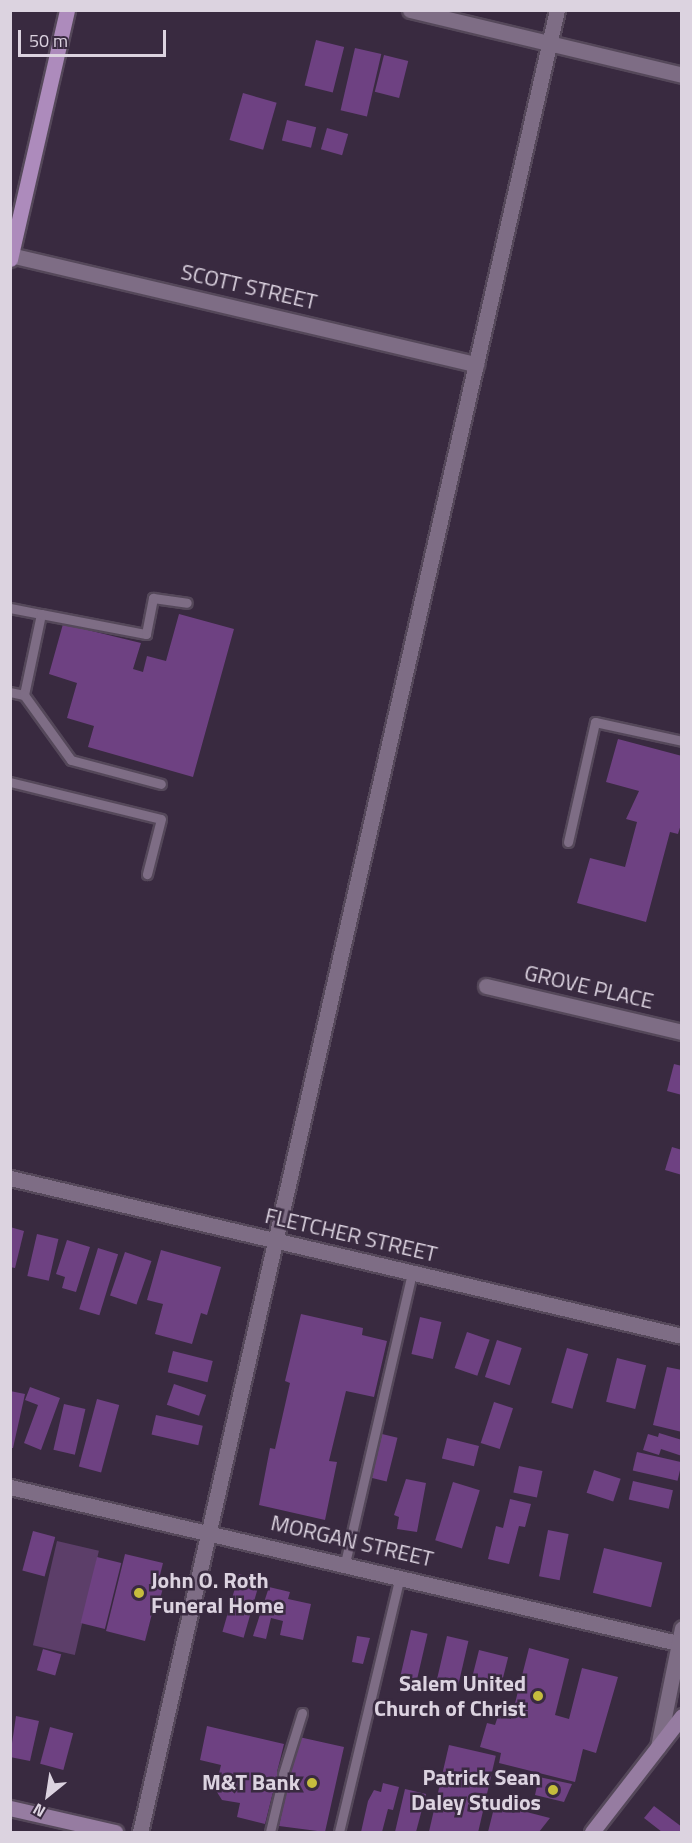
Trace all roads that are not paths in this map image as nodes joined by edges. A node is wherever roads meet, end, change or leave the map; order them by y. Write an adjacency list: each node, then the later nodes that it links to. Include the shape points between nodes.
1 (67, 10): 6 (main road)
2 (410, 10): 4 (street)
3 (557, 10): 4 (street)
4 (550, 43): 5 (street); 7 (street)
5 (681, 75)
6 (11, 256): 7 (street, SCOTT STREET)
7 (476, 364): 21 (street)
8 (187, 603): 10 (lane, via 153,598 146,634)
9 (10, 608): 10 (lane)
10 (40, 614): 12 (lane)
11 (10, 692): 12 (lane)
12 (24, 696): 15 (lane, via 71,760)
13 (681, 741): 16 (lane, via 595,722)
14 (10, 782): 17 (lane, via 161,819)
15 (161, 784)
16 (568, 842)
17 (147, 874)
18 (486, 986): 19 (street, GROVE PLACE)
19 (681, 1032)
20 (10, 1178): 21 (street, FLETCHER STREET)
21 (274, 1239): 22 (street, FLETCHER STREET); 25 (street)
22 (412, 1272): 23 (street, FLETCHER STREET); 26 (lane)
23 (681, 1336)
24 (10, 1486): 25 (street, MORGAN STREET)
25 (209, 1531): 26 (street, MORGAN STREET); 36 (street)
26 (345, 1563): 27 (street, MORGAN STREET)
27 (399, 1576): 28 (street, MORGAN STREET); 38 (lane)
28 (680, 1638): 31 (street)
29 (302, 1713): 32 (lane)
30 (681, 1716): 31 (street)
31 (658, 1747): 39 (street)
32 (283, 1774)
33 (280, 1790): 37 (lane)
34 (10, 1808): 35 (street)
35 (115, 1833)
36 (140, 1833)
37 (270, 1833)
38 (339, 1833)
39 (592, 1833)

